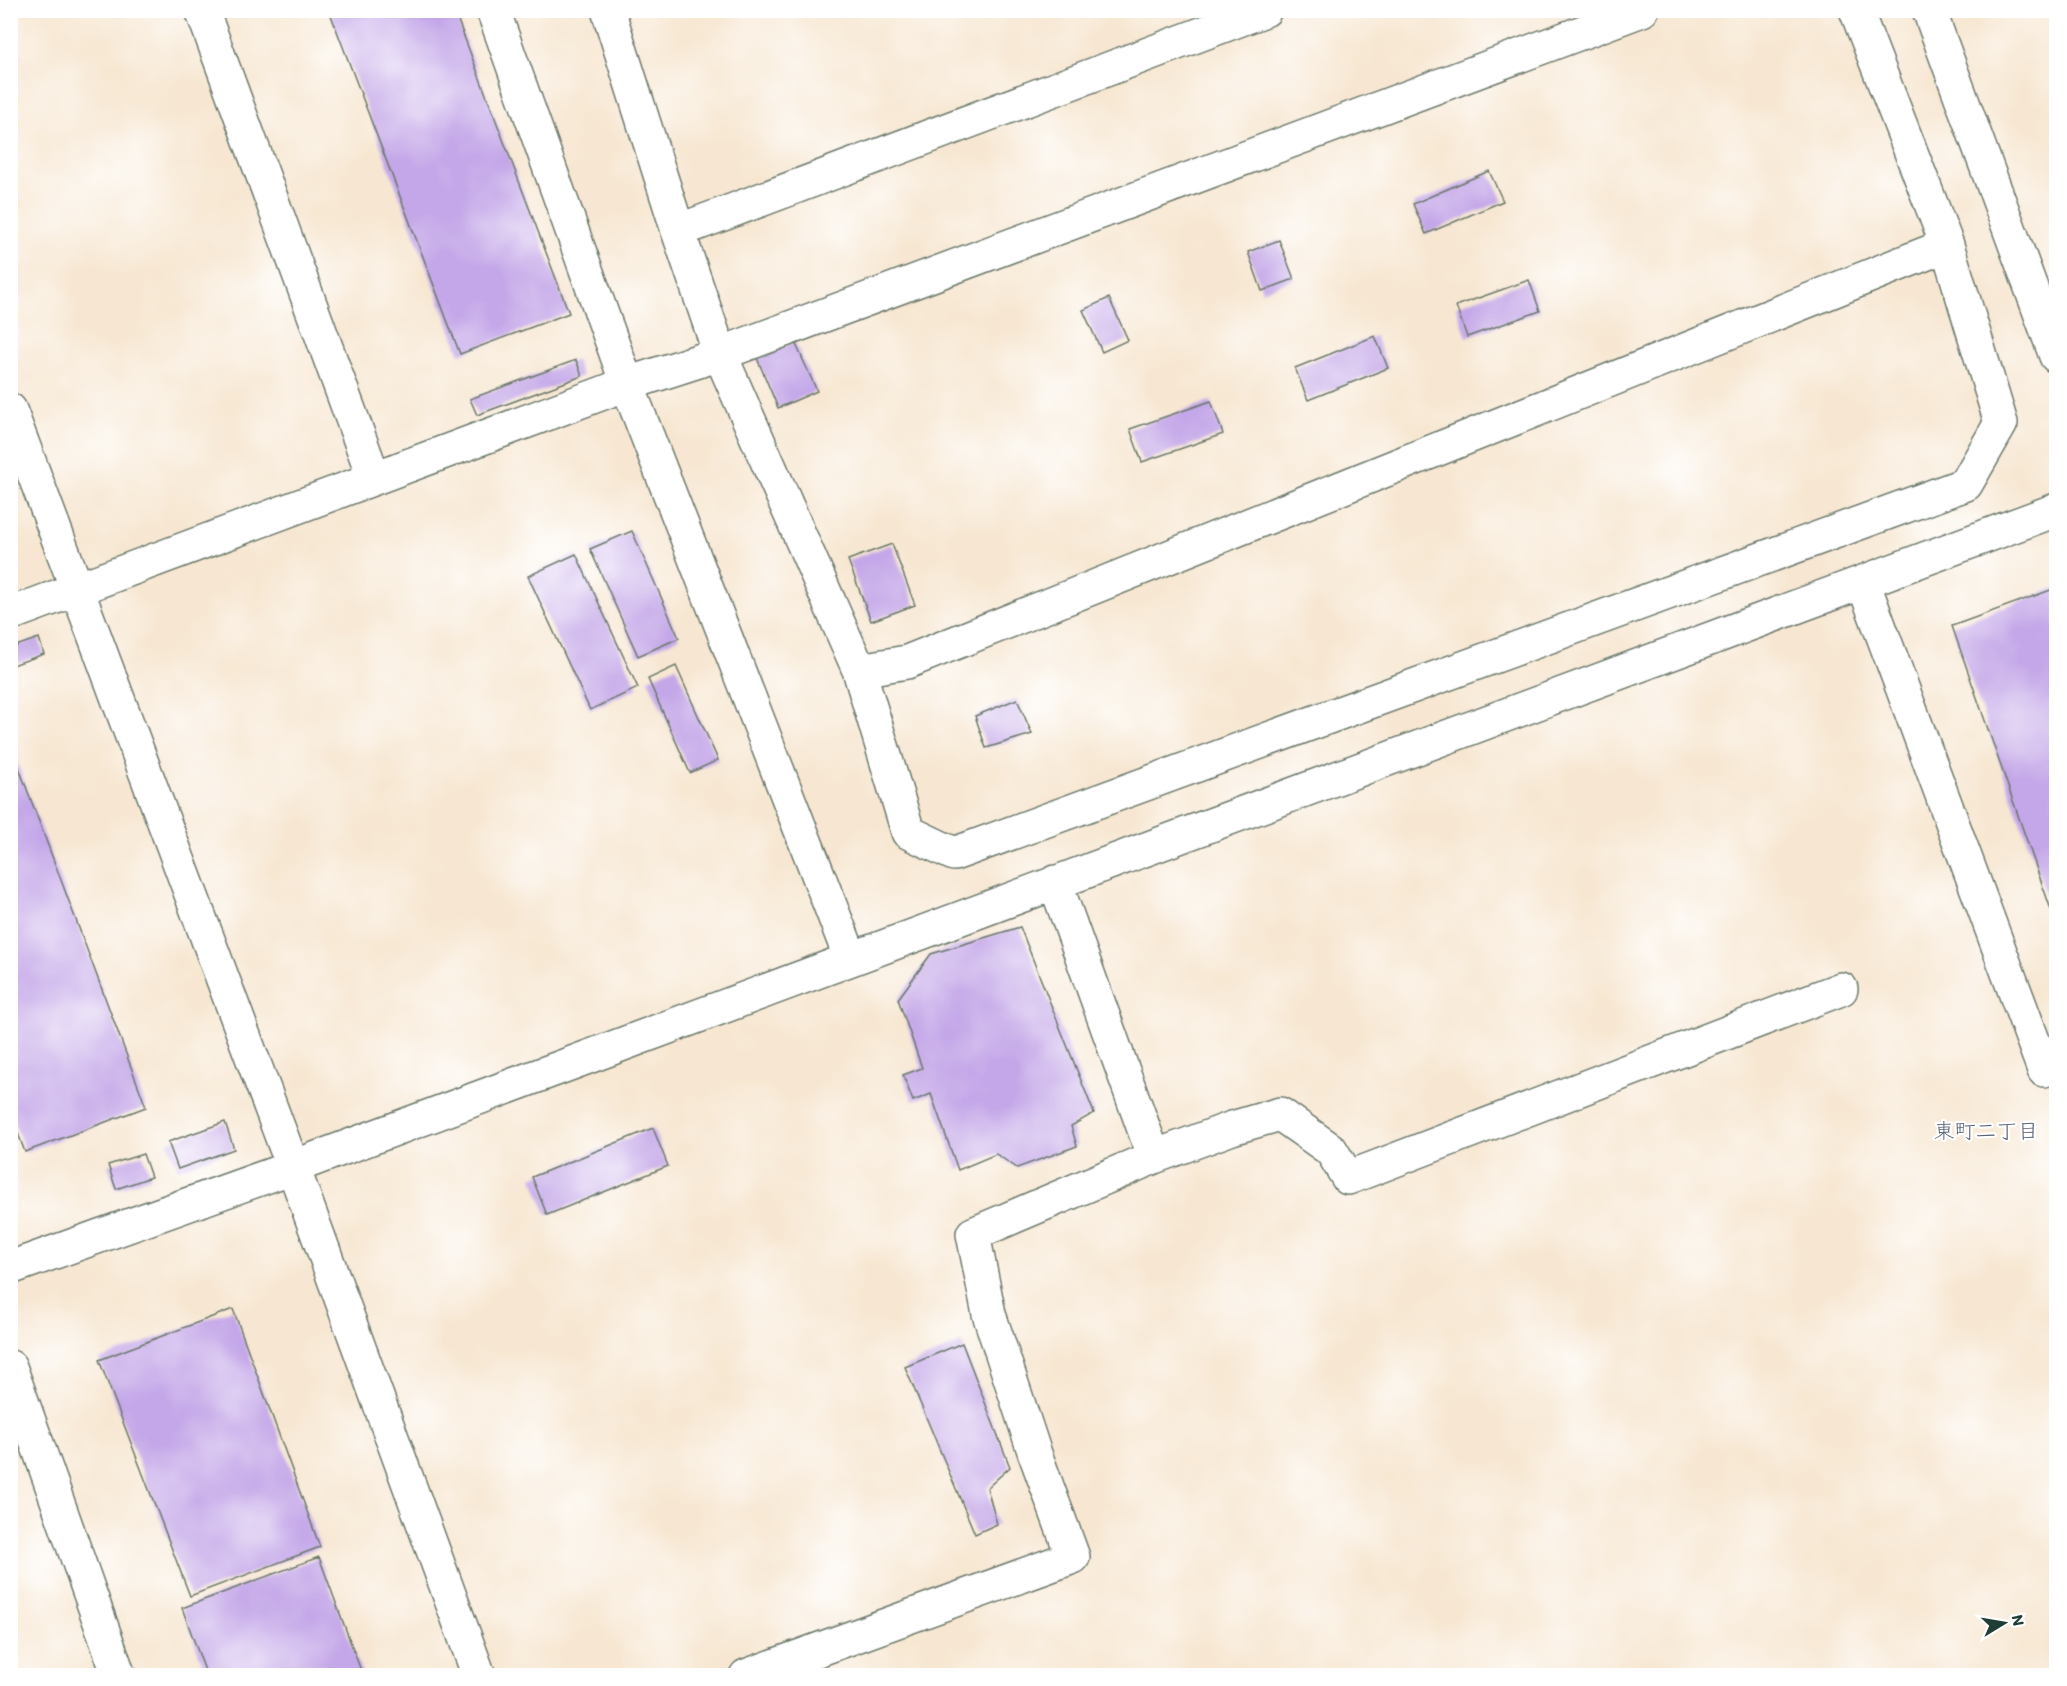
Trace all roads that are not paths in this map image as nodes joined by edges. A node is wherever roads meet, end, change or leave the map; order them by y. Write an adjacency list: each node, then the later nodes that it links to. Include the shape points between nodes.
1 (202, 10): 14 (street)
2 (493, 10): 12 (street)
3 (608, 10): 8 (street)
4 (1265, 10): 8 (street)
5 (1642, 10): 10 (street)
6 (1856, 10): 9 (street)
7 (1929, 10): 11 (street)
8 (678, 231): 10 (street)
9 (1947, 245): 19 (street, via 907,662); 19 (street, via 2001,423 1966,484 954,854 908,832)
10 (720, 354): 12 (street); 19 (street)
11 (2056, 356)
12 (627, 384): 14 (street); 21 (street)
13 (10, 410): 17 (street)
14 (375, 478): 17 (street)
15 (2056, 510): 16 (street)
16 (1863, 582): 20 (street); 23 (street, via 2044,1070)
17 (77, 589): 18 (street); 25 (street)
18 (10, 614)
19 (859, 670)
20 (1055, 882): 21 (street); 24 (street)
21 (851, 959): 25 (street)
22 (1841, 988): 24 (street, via 1348,1178 1331,1150 1281,1114)
23 (2056, 1066)
24 (1154, 1157): 30 (street, via 973,1234 989,1314 1073,1557)
25 (293, 1167): 26 (street); 29 (street)
26 (10, 1268)
27 (10, 1367): 28 (street)
28 (119, 1676)
29 (479, 1676)
30 (746, 1676)

